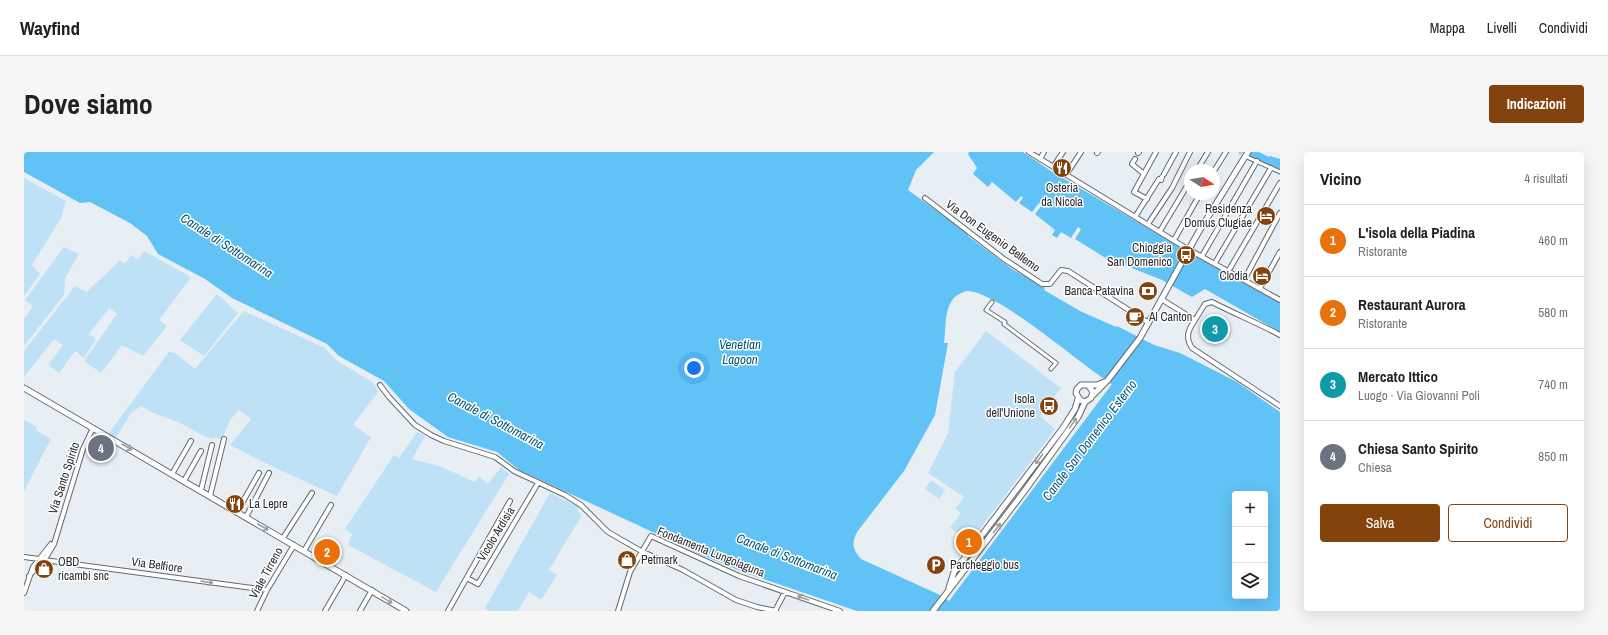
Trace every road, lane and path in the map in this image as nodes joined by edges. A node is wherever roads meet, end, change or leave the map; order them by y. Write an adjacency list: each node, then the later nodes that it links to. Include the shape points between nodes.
1 (1029, 152): 11 (street)
2 (1044, 152): 11 (street)
3 (1063, 152): 16 (street)
4 (1080, 152): 20 (street)
5 (1156, 152): 19 (street)
6 (1176, 152): 24 (street)
7 (1190, 152): 28 (street, via 1172,188)
8 (1208, 152): 14 (street)
9 (1226, 152): 15 (street)
10 (1247, 154): 13 (street); 31 (street)
11 (1040, 159): 16 (street)
12 (1135, 159): 19 (street, via 1132,164)
13 (1257, 161): 17 (street); 33 (street)
14 (1201, 164)
15 (1218, 164)
16 (1053, 168): 20 (street)
17 (1271, 168): 18 (street); 34 (street)
18 (1280, 172)
19 (1144, 174): 24 (street, via 1134,192)
20 (1066, 175): 27 (street)
21 (1280, 183): 35 (street)
22 (1184, 191): 29 (street)
23 (925, 198): 42 (street, Via Don Eugenio Bellemo, via 1004,260 1042,284 1050,284 1061,270 1068,271)
24 (1147, 199): 27 (street)
25 (1197, 200): 30 (street)
26 (1280, 213): 36 (street)
27 (1135, 217): 28 (street)
28 (1148, 224): 29 (street)
29 (1160, 231): 30 (street)
30 (1174, 240): 31 (street)
31 (1188, 250): 33 (street); 38 (street)
32 (1280, 252): 37 (street)
33 (1202, 256): 34 (street)
34 (1215, 262): 35 (street)
35 (1229, 270): 36 (street)
36 (1244, 280): 37 (street)
37 (1260, 288): 39 (street)
38 (1161, 299): 41 (street); 42 (street)
39 (1280, 300)
40 (992, 302): 44 (street, via 986,310 1056,362)
41 (1195, 320): 43 (street, via 1205,304 1212,302); 52 (street, via 1187,334 1192,348)
42 (1149, 323): 45 (street)
43 (1280, 335)
44 (1051, 369)
45 (1106, 381): 47 (street); 49 (street)
46 (380, 385): 62 (street, via 415,425 444,441 495,457 514,471)
47 (1089, 386): 49 (street); 50 (street, via 1083,385 1078,388)
48 (24, 388): 53 (street)
49 (1093, 395): 51 (street)
50 (1078, 399): 51 (street); 81 (street, one-way to 81, via 1063,428 954,572)
51 (1085, 402): 81 (street, one-way to 51, via 1023,494 1078,417)
52 (1280, 406)
53 (93, 428): 60 (street, one-way to 60); 75 (street, Via Santo Spirito, via 83,449 51,551)
54 (224, 439): 65 (street)
55 (191, 441): 60 (street)
56 (212, 445): 63 (street)
57 (201, 452): 61 (street)
58 (259, 473): 68 (street)
59 (269, 473): 69 (street)
60 (172, 474): 61 (street)
61 (184, 481): 63 (street)
62 (538, 483): 73 (street, via 581,505 608,532); 77 (street, Vicolo Ardisia, via 478,584)
63 (201, 490): 65 (street)
64 (312, 492): 70 (street)
65 (210, 496): 68 (street)
66 (510, 501): 77 (street)
67 (331, 506): 72 (street)
68 (237, 512): 69 (street)
69 (246, 517): 70 (street, one-way to 70)
70 (283, 538): 71 (street)
71 (294, 545): 72 (street); 78 (street, Viale Tirreno)
72 (304, 551): 76 (street)
73 (641, 551): 80 (street, Fondamenta Lungolaguna, via 651,536 739,576); 83 (street); 90 (street, Fondamenta Lungolaguna, via 630,572)
74 (24, 557): 75 (street, Via Belfiore)
75 (41, 559): 78 (street, Via Belfiore, one-way to 78); 82 (street, Via Santo Spirito, via 29,576)
76 (346, 575): 79 (street); 86 (street)
77 (467, 578): 89 (street)
78 (267, 590): 85 (street, Viale Tirreno)
79 (372, 590): 87 (street); 88 (street, one-way to 88)
80 (785, 592): 84 (street, Fondamenta Lungolaguna, one-way to 80); 91 (street)
81 (947, 592): 93 (street)
82 (24, 593)
83 (756, 609): 91 (street)
84 (828, 609): 92 (street, Fondamenta Lungolaguna)
85 (257, 611)
86 (325, 611)
87 (360, 611)
88 (406, 611)
89 (448, 611)
90 (618, 611)
91 (776, 611)
92 (840, 611)
93 (932, 611)

